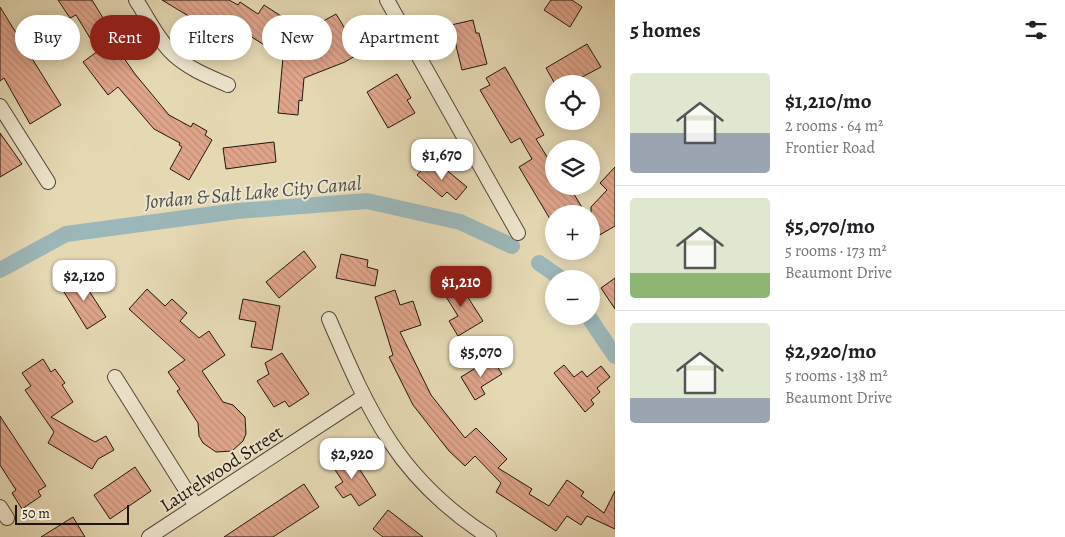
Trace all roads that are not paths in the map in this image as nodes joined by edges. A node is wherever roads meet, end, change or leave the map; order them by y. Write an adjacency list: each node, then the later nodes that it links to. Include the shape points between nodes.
1 (136, 0): 3 (street, via 174,55 195,70)
2 (387, 0): 6 (street)
3 (228, 85)
4 (0, 106): 5 (street)
5 (48, 182)
6 (518, 233)
7 (329, 319): 9 (street)
8 (115, 377): 10 (street)
9 (363, 397): 10 (street, Laurelwood Street); 12 (street, via 392,446 418,478 464,521)
10 (196, 506): 11 (street, Laurelwood Street)
11 (149, 537)
12 (489, 537)

